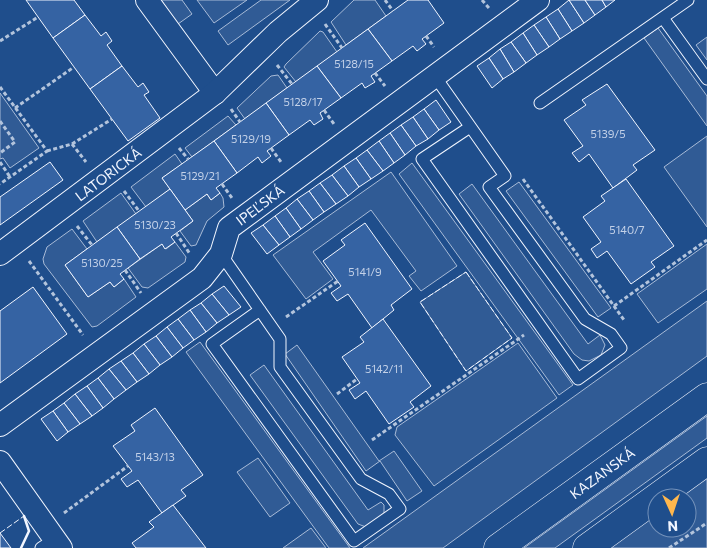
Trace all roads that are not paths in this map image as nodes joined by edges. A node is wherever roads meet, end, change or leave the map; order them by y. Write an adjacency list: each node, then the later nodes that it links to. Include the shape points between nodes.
1 (147, 0): 8 (street)
2 (317, 0): 8 (street, LATORICKÁ, via 278,32)
3 (538, 0): 6 (street, IPEĽSKÁ)
4 (688, 0): 5 (lane)
5 (663, 18): 7 (lane); 9 (lane)
6 (437, 64): 10 (lane); 12 (street, IPEĽSKÁ, via 229,228)
7 (707, 79)
8 (223, 101): 11 (street, LATORICKÁ)
9 (540, 103)
10 (470, 126): 10 (lane, via 505,176 489,187 585,319 611,334 621,348 578,379 422,159)
11 (0, 254)
12 (221, 254): 13 (lane); 15 (street, IPEĽSKÁ, via 202,278)
13 (260, 310): 13 (lane, via 280,339 280,367 361,479 388,494 400,509 354,542 212,344)
14 (707, 397): 19 (main road, KAZANSKÁ)
15 (0, 424)
16 (707, 461): 20 (main road)
17 (0, 462): 18 (street)
18 (53, 538)
19 (498, 548)
20 (587, 548)

